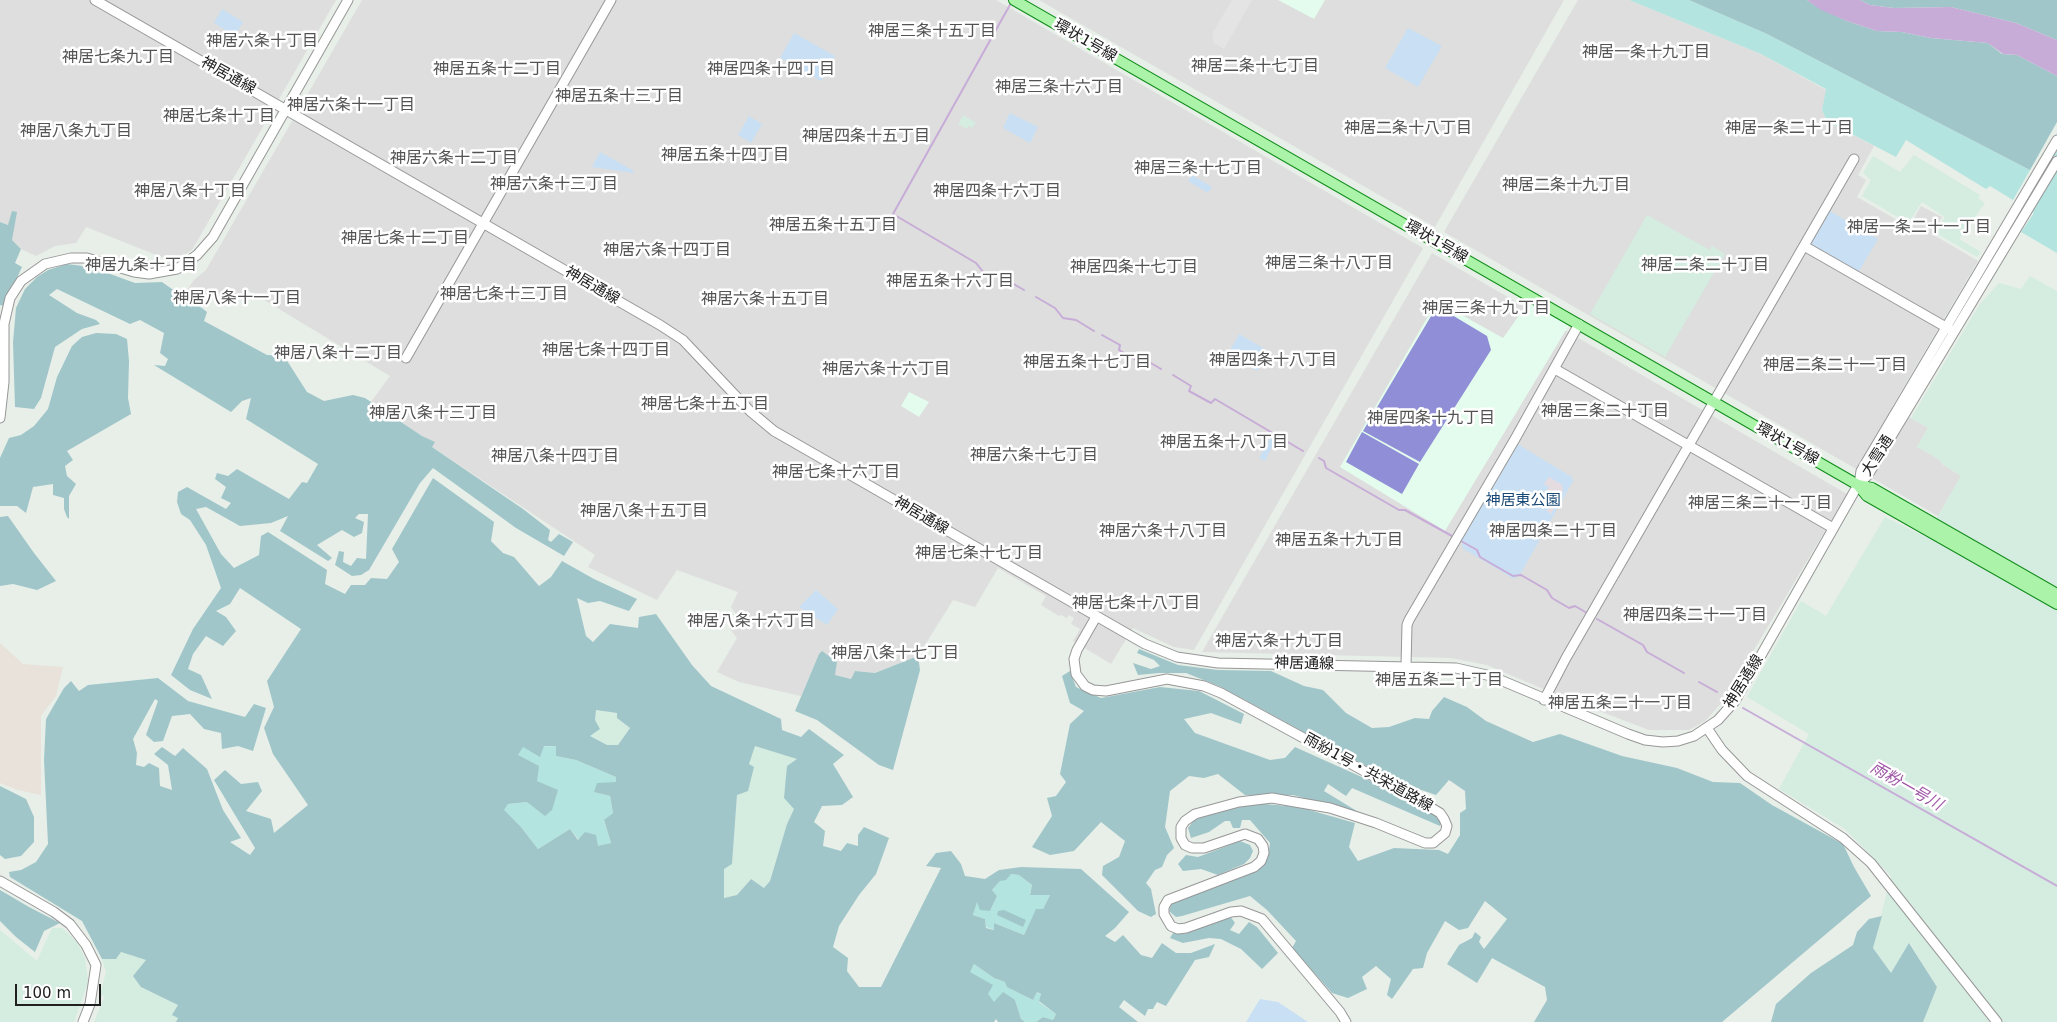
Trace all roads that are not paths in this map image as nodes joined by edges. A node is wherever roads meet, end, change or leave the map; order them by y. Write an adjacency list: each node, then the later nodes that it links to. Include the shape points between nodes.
1 (95, 0): 5 (street, 神居通線)
2 (348, 0): 5 (street)
3 (611, 0): 9 (street)
4 (1014, 0): 11 (main road, 環状1号線)
5 (286, 108): 9 (street, 神居通線); 16 (street, via 213,237 205,248 177,269 160,273 134,272 87,258 71,258 45,264 24,278 6,308)
6 (2057, 140): 12 (street, 大雪通)
7 (1854, 159): 10 (street)
8 (2057, 161): 12 (street, 大雪通)
9 (483, 223): 13 (street); 22 (street, 神居通線, via 683,340 750,411 774,431)
10 (1804, 246): 12 (street); 15 (street)
11 (1579, 324): 14 (street); 15 (main road, 環状1号線)
12 (1950, 329): 18 (street, 大雪通, via 1868,475)
13 (406, 358)
14 (1555, 369): 17 (street); 23 (street, via 1409,620)
15 (1715, 402): 17 (street); 18 (main road, 環状1号線)
16 (0, 418)
17 (1689, 446): 19 (street); 24 (street)
18 (1858, 485): 19 (street, 神居通線); 20 (main road, 環状1号線, via 1872,488); 21 (main road, 環状1号線, via 1867,496)
19 (1833, 528): 25 (street, 神居通線, via 1735,700)
20 (2057, 594)
21 (2057, 604)
22 (1096, 617): 23 (street, 神居通線, via 1162,652 1193,660); 28 (street, 雨紛1号・共栄道路線, via 1074,659 1076,674 1084,686 1106,691 1167,679 1204,686 1430,807 1444,819 1445,833 1434,843 1425,843 1376,822 1330,808 1272,798 1239,802 1195,814 1181,827 1181,838 1192,848 1204,848 1245,834 1258,839 1264,853 1262,861 1254,867 1168,900 1164,914 1171,926 1186,928 1241,911 1262,919)
23 (1406, 666): 24 (street, 神居通線, via 1474,671)
24 (1544, 700): 25 (street, 神居通線, via 1645,740 1678,741)
25 (1707, 728): 29 (street, via 1722,750 1747,776 1843,838 1871,863)
26 (0, 882): 27 (street, via 54,912 70,924 86,945 96,965 90,1004)
27 (83, 1022)
28 (1346, 1022)
29 (1997, 1022)

